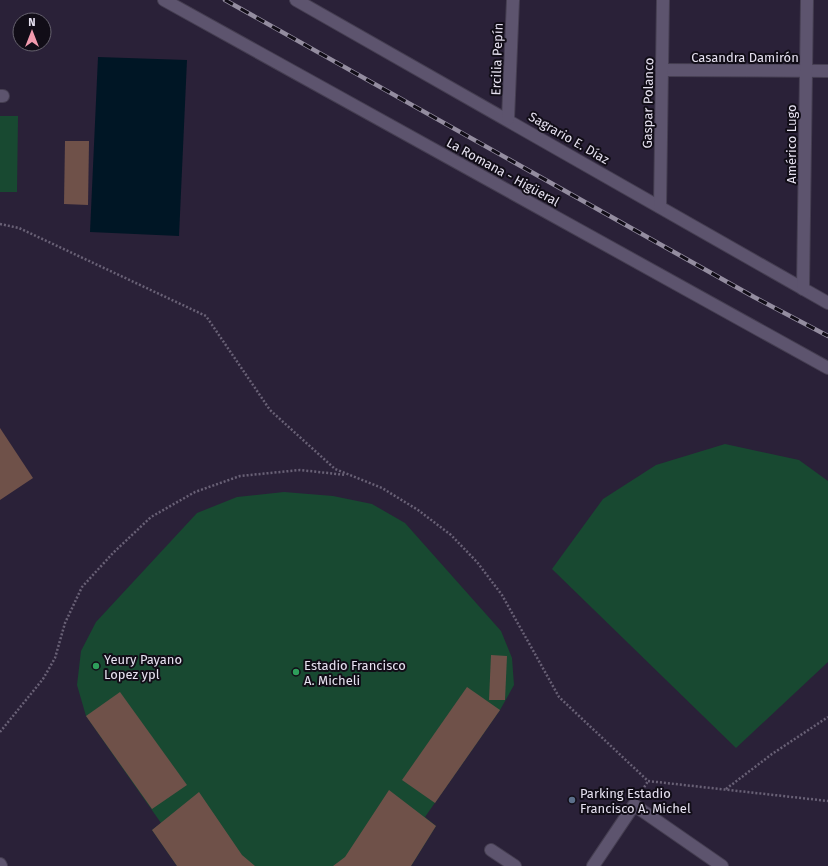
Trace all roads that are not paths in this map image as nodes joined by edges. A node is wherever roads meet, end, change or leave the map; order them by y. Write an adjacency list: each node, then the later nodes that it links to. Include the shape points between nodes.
1 (164, 0): 13 (street, La Romana - Higüeral)
2 (296, 0): 9 (street, Sagrario E. Díaz)
3 (513, 0): 9 (street, Ercilia Pepín)
4 (663, 0): 6 (street, Gaspar Polanco)
5 (807, 0): 7 (street, Américo Lugo)
6 (662, 70): 7 (street, Casandra Damirón); 10 (street, Gaspar Polanco)
7 (805, 71): 8 (street, Casandra Damirón); 11 (street, Américo Lugo)
8 (828, 71)
9 (508, 119): 10 (street, Sagrario E. Díaz)
10 (660, 207): 11 (street, Sagrario E. Díaz)
11 (803, 289): 12 (street, Sagrario E. Díaz)
12 (828, 302)
13 (828, 368)
14 (491, 850): 15 (street)
15 (515, 866)
16 (593, 866): 17 (street, via 634,805)
17 (722, 866)

